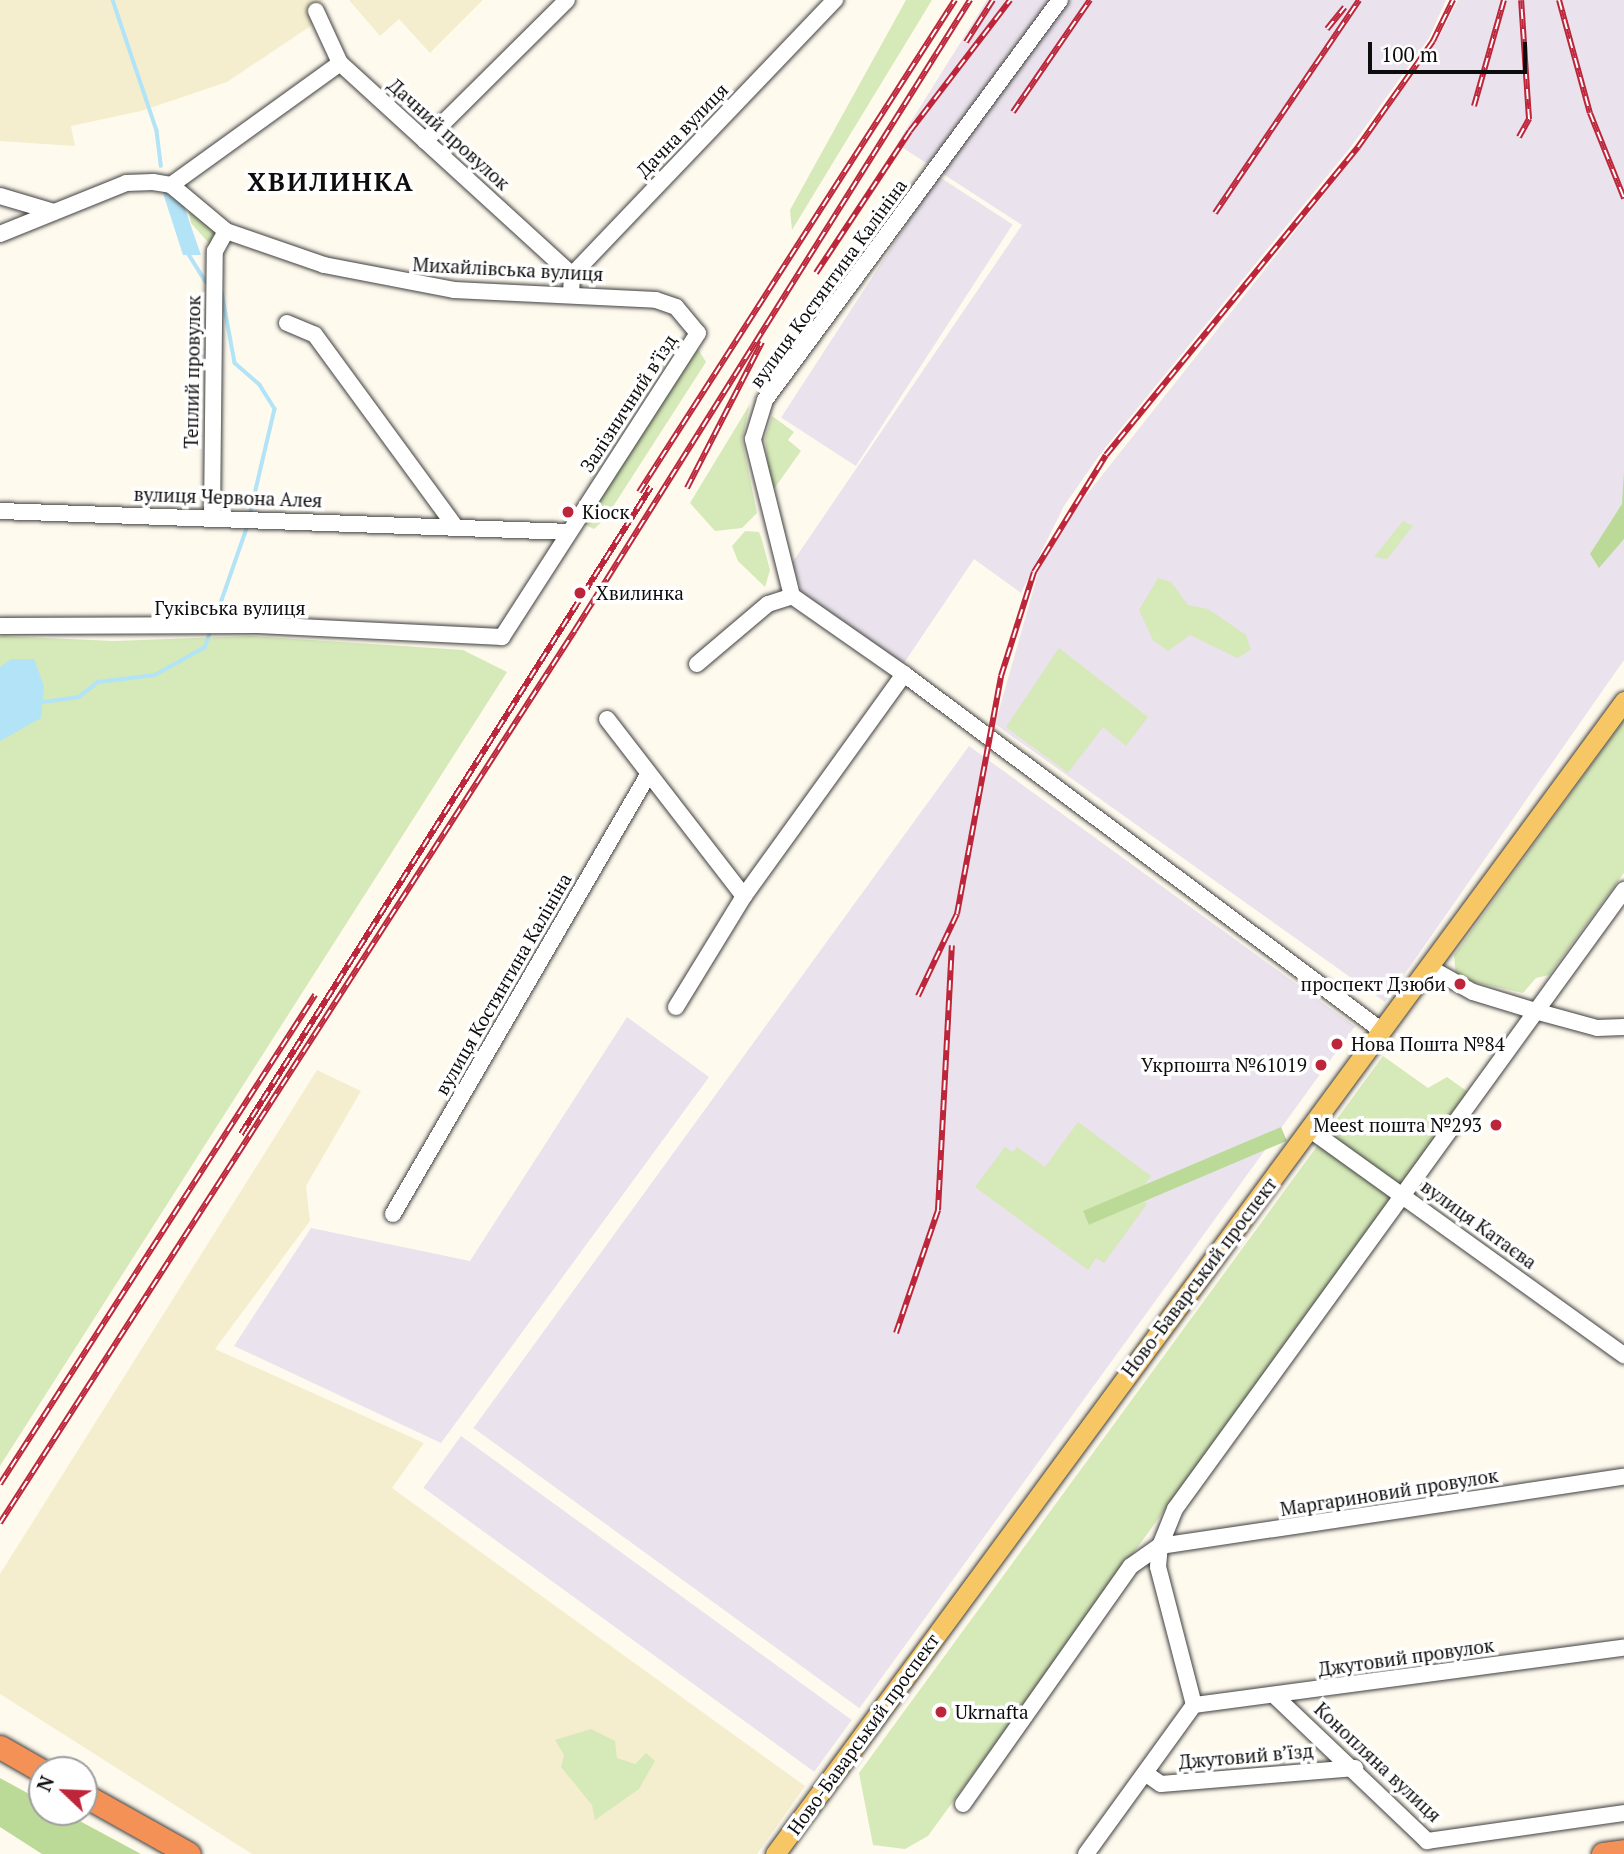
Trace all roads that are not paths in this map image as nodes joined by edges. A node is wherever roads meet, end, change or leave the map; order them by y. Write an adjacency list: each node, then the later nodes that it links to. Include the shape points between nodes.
1 (567, 0): 6 (street)
2 (835, 0): 12 (street, Дачна вулиця)
3 (1060, 0): 20 (street, вулиця Костянтина Калініна, via 765,400 753,439 755,464)
4 (316, 11): 5 (street, Дачний провулок)
5 (340, 63): 6 (street, Дачний провулок); 7 (street)
6 (425, 141): 12 (street, Дачний провулок)
7 (171, 185): 9 (street, via 126,183); 10 (street, Михайлівська вулиця)
8 (0, 197): 9 (street)
9 (54, 212): 11 (street)
10 (226, 231): 13 (street, Михайлівська вулиця, via 396,284); 17 (street, Теплий провулок, via 215,251)
11 (0, 234)
12 (572, 275): 13 (street)
13 (571, 294): 15 (street, Михайлівська вулиця, via 656,300 676,307)
14 (287, 323): 18 (street, via 316,335)
15 (698, 333): 19 (street, Залізничний в’їзд)
16 (0, 511): 17 (street, вулиця Червона Алея)
17 (212, 517): 18 (street, вулиця Червона Алея)
18 (454, 525): 19 (street, вулиця Червона Алея)
19 (569, 532): 22 (street, Залізничний в’їзд)
20 (792, 596): 23 (street, via 768,604); 24 (street)
21 (0, 626): 22 (street, Гуківська вулиця, via 212,627)
22 (502, 637)
23 (697, 664)
24 (904, 674): 29 (street); 34 (street)
25 (1624, 701): 30 (main road, Ново-Баварський проспект)
26 (607, 719): 27 (street)
27 (648, 775): 29 (street); 37 (street, вулиця Костянтина Калініна)
28 (1624, 890): 32 (street)
29 (744, 896): 31 (street)
30 (1430, 968): 32 (street, via 1473,992); 34 (main road, Ново-Баварський проспект)
31 (676, 1007)
32 (1535, 1011): 33 (street, via 1597,1028); 36 (street)
33 (1624, 1027)
34 (1382, 1031): 35 (main road, Ново-Баварський проспект)
35 (1309, 1129): 36 (street, вулиця Катаєва); 53 (main road, Ново-Баварський проспект)
36 (1402, 1194): 38 (street, вулиця Катаєва); 40 (street, via 1175,1509)
37 (393, 1213)
38 (1624, 1355)
39 (1624, 1477): 40 (street, Маргариновий провулок)
40 (1160, 1546): 43 (street, via 1158,1567); 49 (street, via 1131,1566)
41 (1624, 1648): 42 (street, Джутовий провулок)
42 (1276, 1697): 43 (street, Джутовий провулок); 46 (street, Конопляна вулиця)
43 (1194, 1705): 47 (street)
44 (0, 1747): 45 (highway)
45 (28, 1763)
46 (1354, 1768): 47 (street, Джутовий в’їзд, via 1161,1784); 50 (street, Конопляна вулиця, via 1427,1840)
47 (1145, 1773): 54 (street)
48 (98, 1803): 52 (highway)
49 (963, 1804)
50 (1624, 1813)
51 (1624, 1851): 55 (highway)
52 (189, 1854)
53 (775, 1854)
54 (1086, 1854)
55 (1602, 1854)

